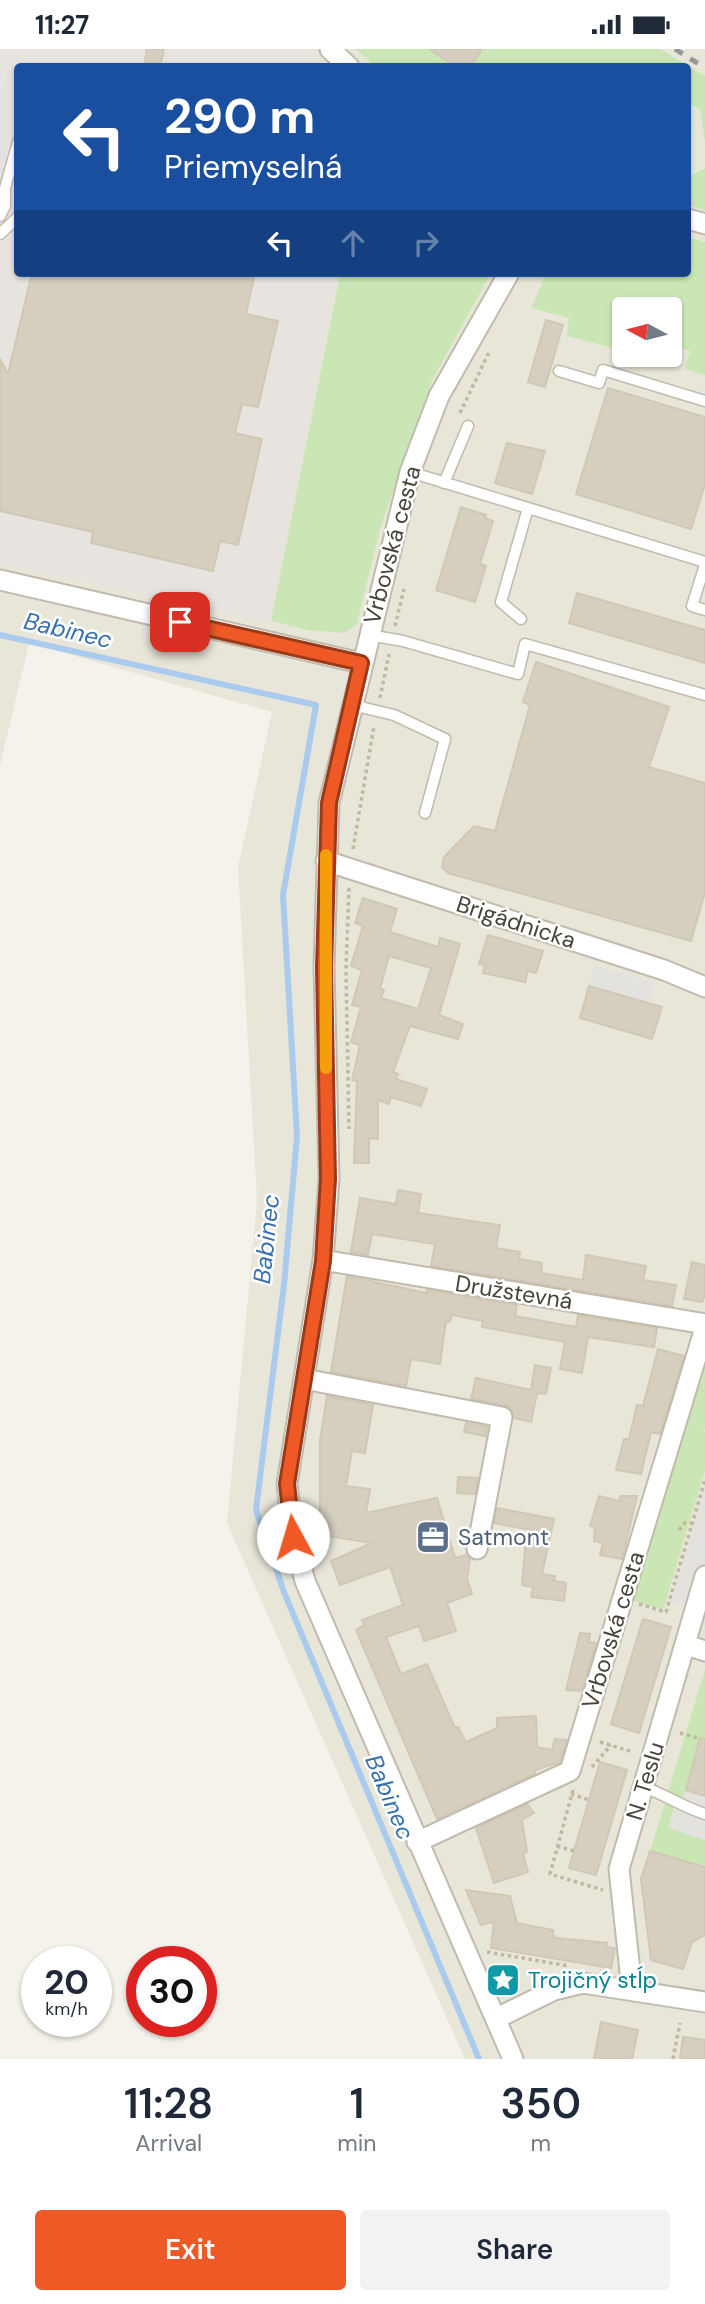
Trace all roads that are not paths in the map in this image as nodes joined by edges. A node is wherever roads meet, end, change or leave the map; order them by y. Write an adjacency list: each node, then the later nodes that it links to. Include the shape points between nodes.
1 (330, 49): 2 (street)
2 (345, 63)
3 (14, 164): 4 (lane, via 5,188)
4 (5, 206): 5 (lane); 6 (lane)
5 (14, 214)
6 (0, 216)
7 (14, 220): 8 (lane)
8 (0, 234)
9 (507, 277): 13 (street, Vrbovská cesta, via 439,396)
10 (559, 371): 11 (lane, via 599,383 603,370)
11 (705, 401)
12 (468, 426): 14 (lane)
13 (410, 472): 14 (lane); 20 (street, Vrbovská cesta)
14 (444, 483): 15 (lane)
15 (528, 508): 16 (lane); 19 (lane, via 501,602)
16 (705, 563): 18 (lane, via 692,606)
17 (0, 580): 21 (street)
18 (705, 610)
19 (521, 619)
20 (368, 635): 21 (street, Vrbovská cesta); 22 (lane, via 518,674 525,644)
21 (361, 663): 23 (street, Vrbovská cesta)
22 (705, 695)
23 (351, 704): 24 (lane, via 445,739); 25 (street, Vrbovská cesta, via 329,803)
24 (425, 813)
25 (326, 861): 26 (street, Brigádnicka); 27 (street, Vrbovská cesta, via 328,1179)
26 (705, 987)
27 (323, 1261): 28 (street, Družstevná); 29 (street, Vrbovská cesta)
28 (705, 1326): 36 (street, Vrbovská cesta, via 570,1771)
29 (304, 1379): 30 (street, via 502,1417); 36 (street, Vrbovská cesta, via 287,1484 293,1537 305,1581)
30 (477, 1549)
31 (705, 1576): 32 (street, N. Teslu)
32 (685, 1645): 33 (street); 34 (street, N. Teslu)
33 (705, 1651)
34 (643, 1787): 35 (lane); 37 (street, N. Teslu, via 619,1869)
35 (705, 1814)
36 (417, 1842): 39 (street, Vrbovská cesta)
37 (632, 1990): 38 (street); 39 (street, via 583,1983 554,1990)
38 (705, 2002)
39 (497, 2018): 40 (street, Vrbovská cesta)
40 (513, 2059)

